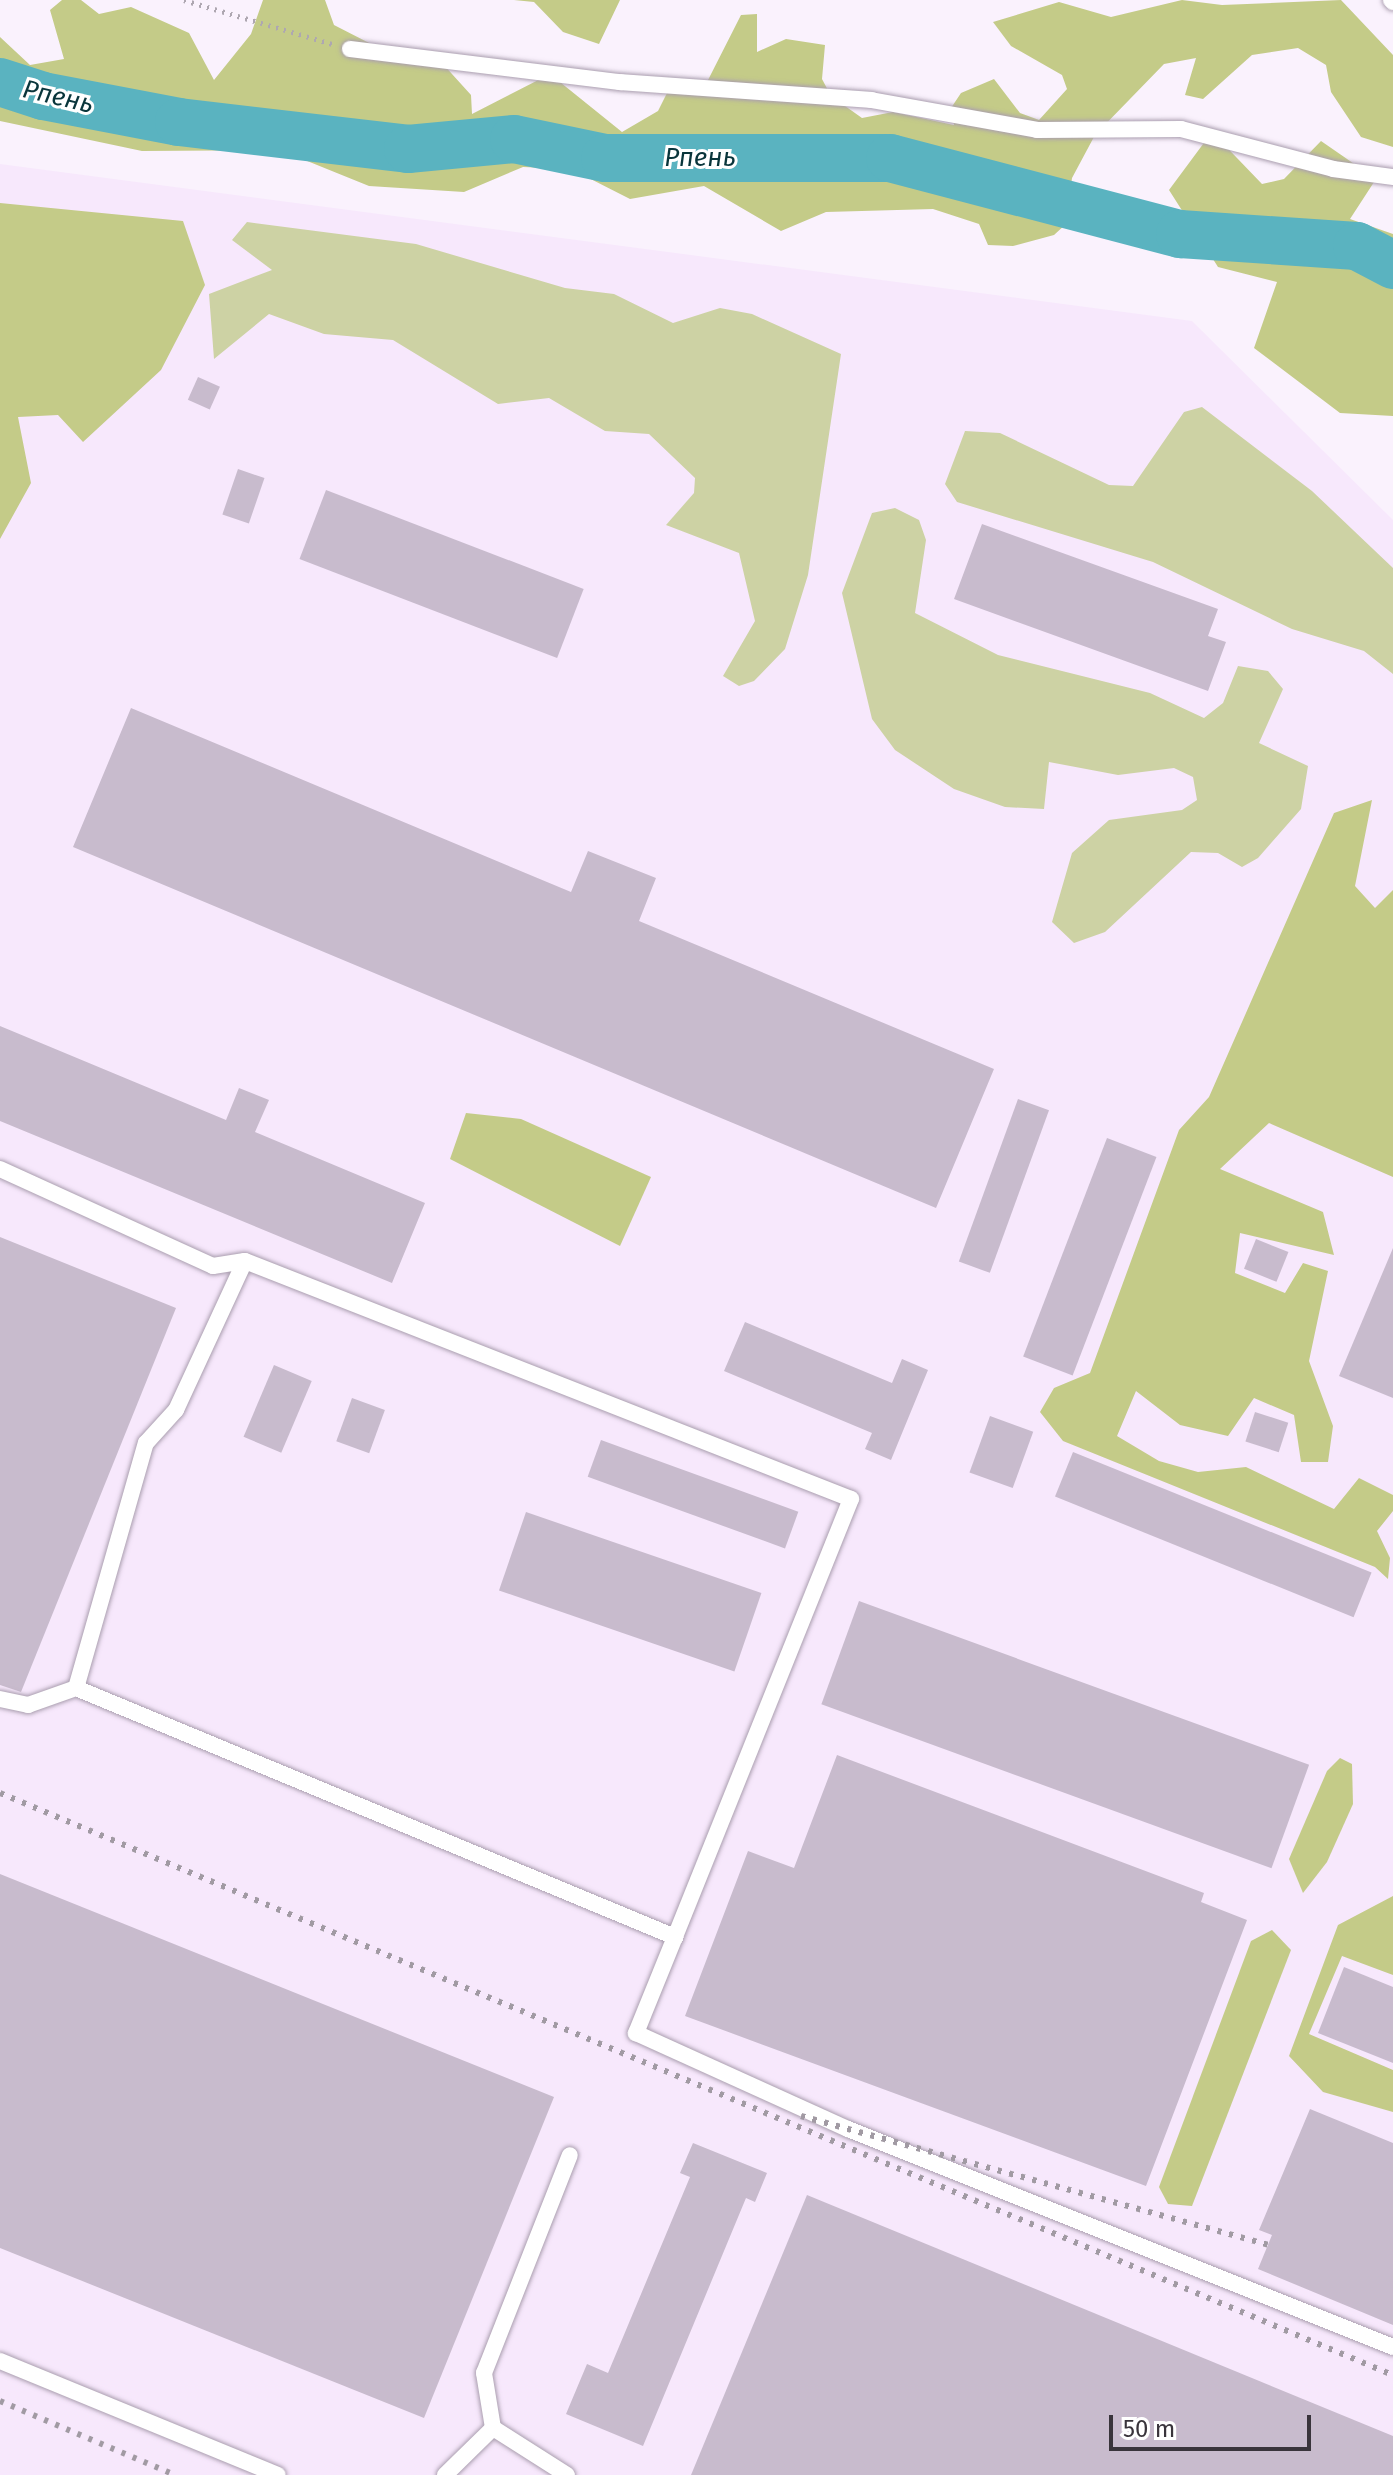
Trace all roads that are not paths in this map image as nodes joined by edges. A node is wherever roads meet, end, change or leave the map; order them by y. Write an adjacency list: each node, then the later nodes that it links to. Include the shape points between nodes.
1 (350, 49): 2 (lane, via 620,82 871,100 1037,130 1181,129 1333,169)
2 (1393, 177)
3 (0, 1169): 4 (lane, via 213,1266)
4 (245, 1261): 5 (lane, via 176,1410 146,1443); 7 (lane, via 851,1499)
5 (76, 1688): 6 (lane, via 28,1705); 7 (lane)
6 (0, 1699)
7 (675, 1937): 9 (lane, via 636,2033 848,2129)
8 (570, 2155): 11 (lane, via 484,2373)
9 (1393, 2347)
10 (0, 2361): 12 (lane)
11 (493, 2428): 13 (lane); 14 (lane)
12 (278, 2475)
13 (445, 2475)
14 (567, 2475)

